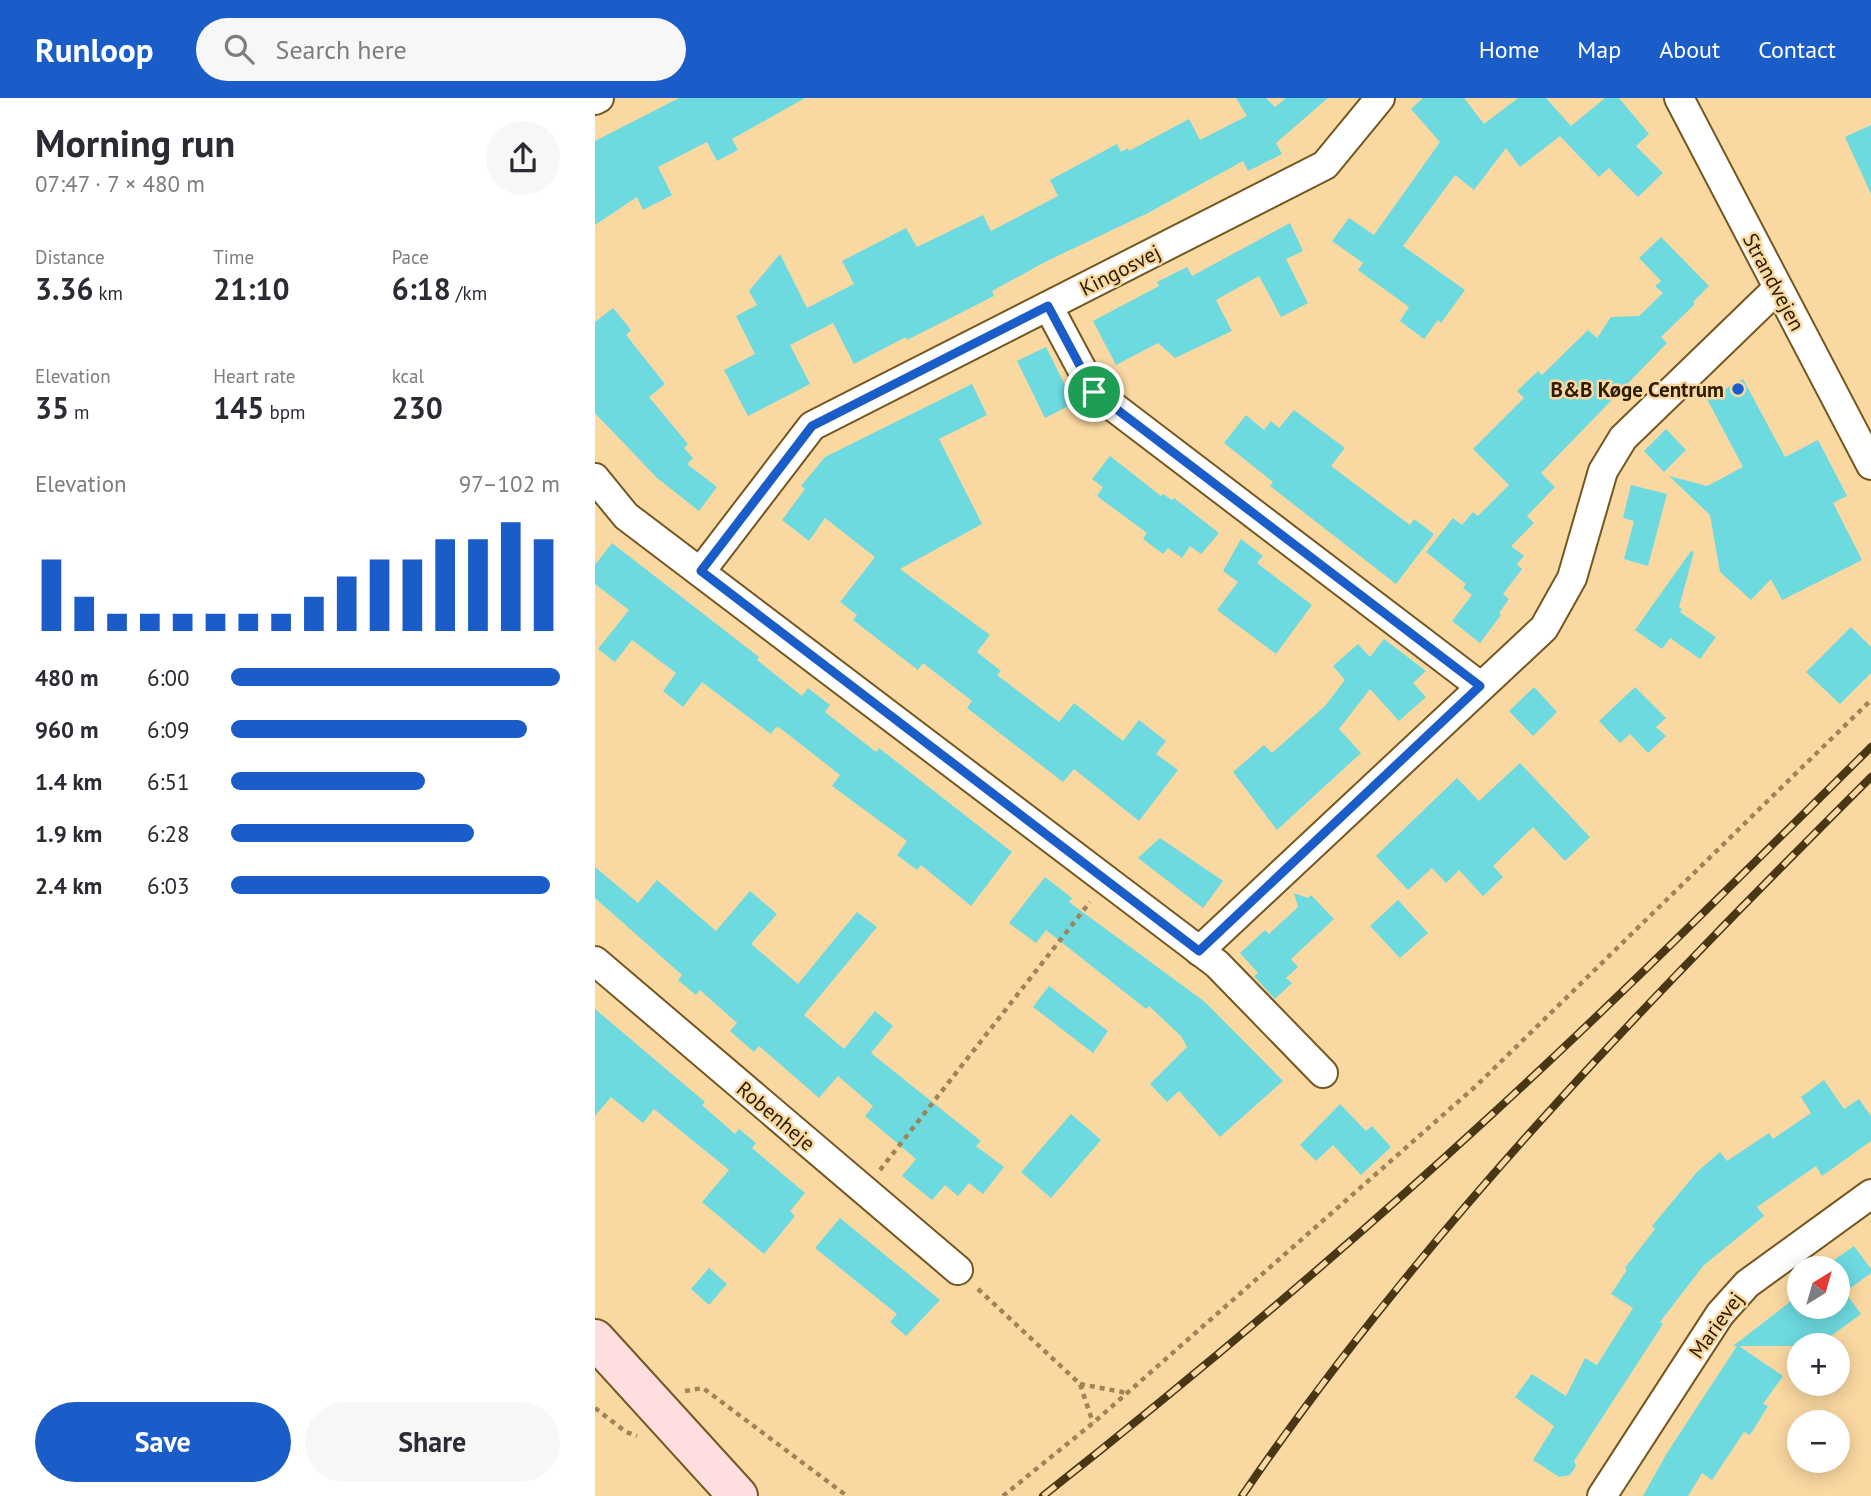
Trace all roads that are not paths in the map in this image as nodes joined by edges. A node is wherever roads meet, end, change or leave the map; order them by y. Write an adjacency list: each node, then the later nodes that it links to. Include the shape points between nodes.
1 (1380, 98): 4 (street, Kingosvej, via 1325,165)
2 (1679, 98): 3 (street, Strandvejen)
3 (1777, 289): 5 (street, Strandvejen); 8 (street, via 1623,438 1603,471 1572,578 1544,628)
4 (1048, 306): 7 (street, Kingosvej, via 812,426); 8 (street, via 1094,392)
5 (1870, 458)
6 (595, 478): 7 (street, via 626,516)
7 (701, 571): 9 (street)
8 (1480, 686): 9 (street)
9 (1199, 951): 11 (street)
10 (595, 961): 13 (street, Robenheje)
11 (1323, 1073)
12 (1871, 1194): 16 (street, Marievej, via 1747,1284 1720,1314)
13 (958, 1270)
14 (595, 1339): 15 (main road)
15 (739, 1496)
16 (1602, 1496)

